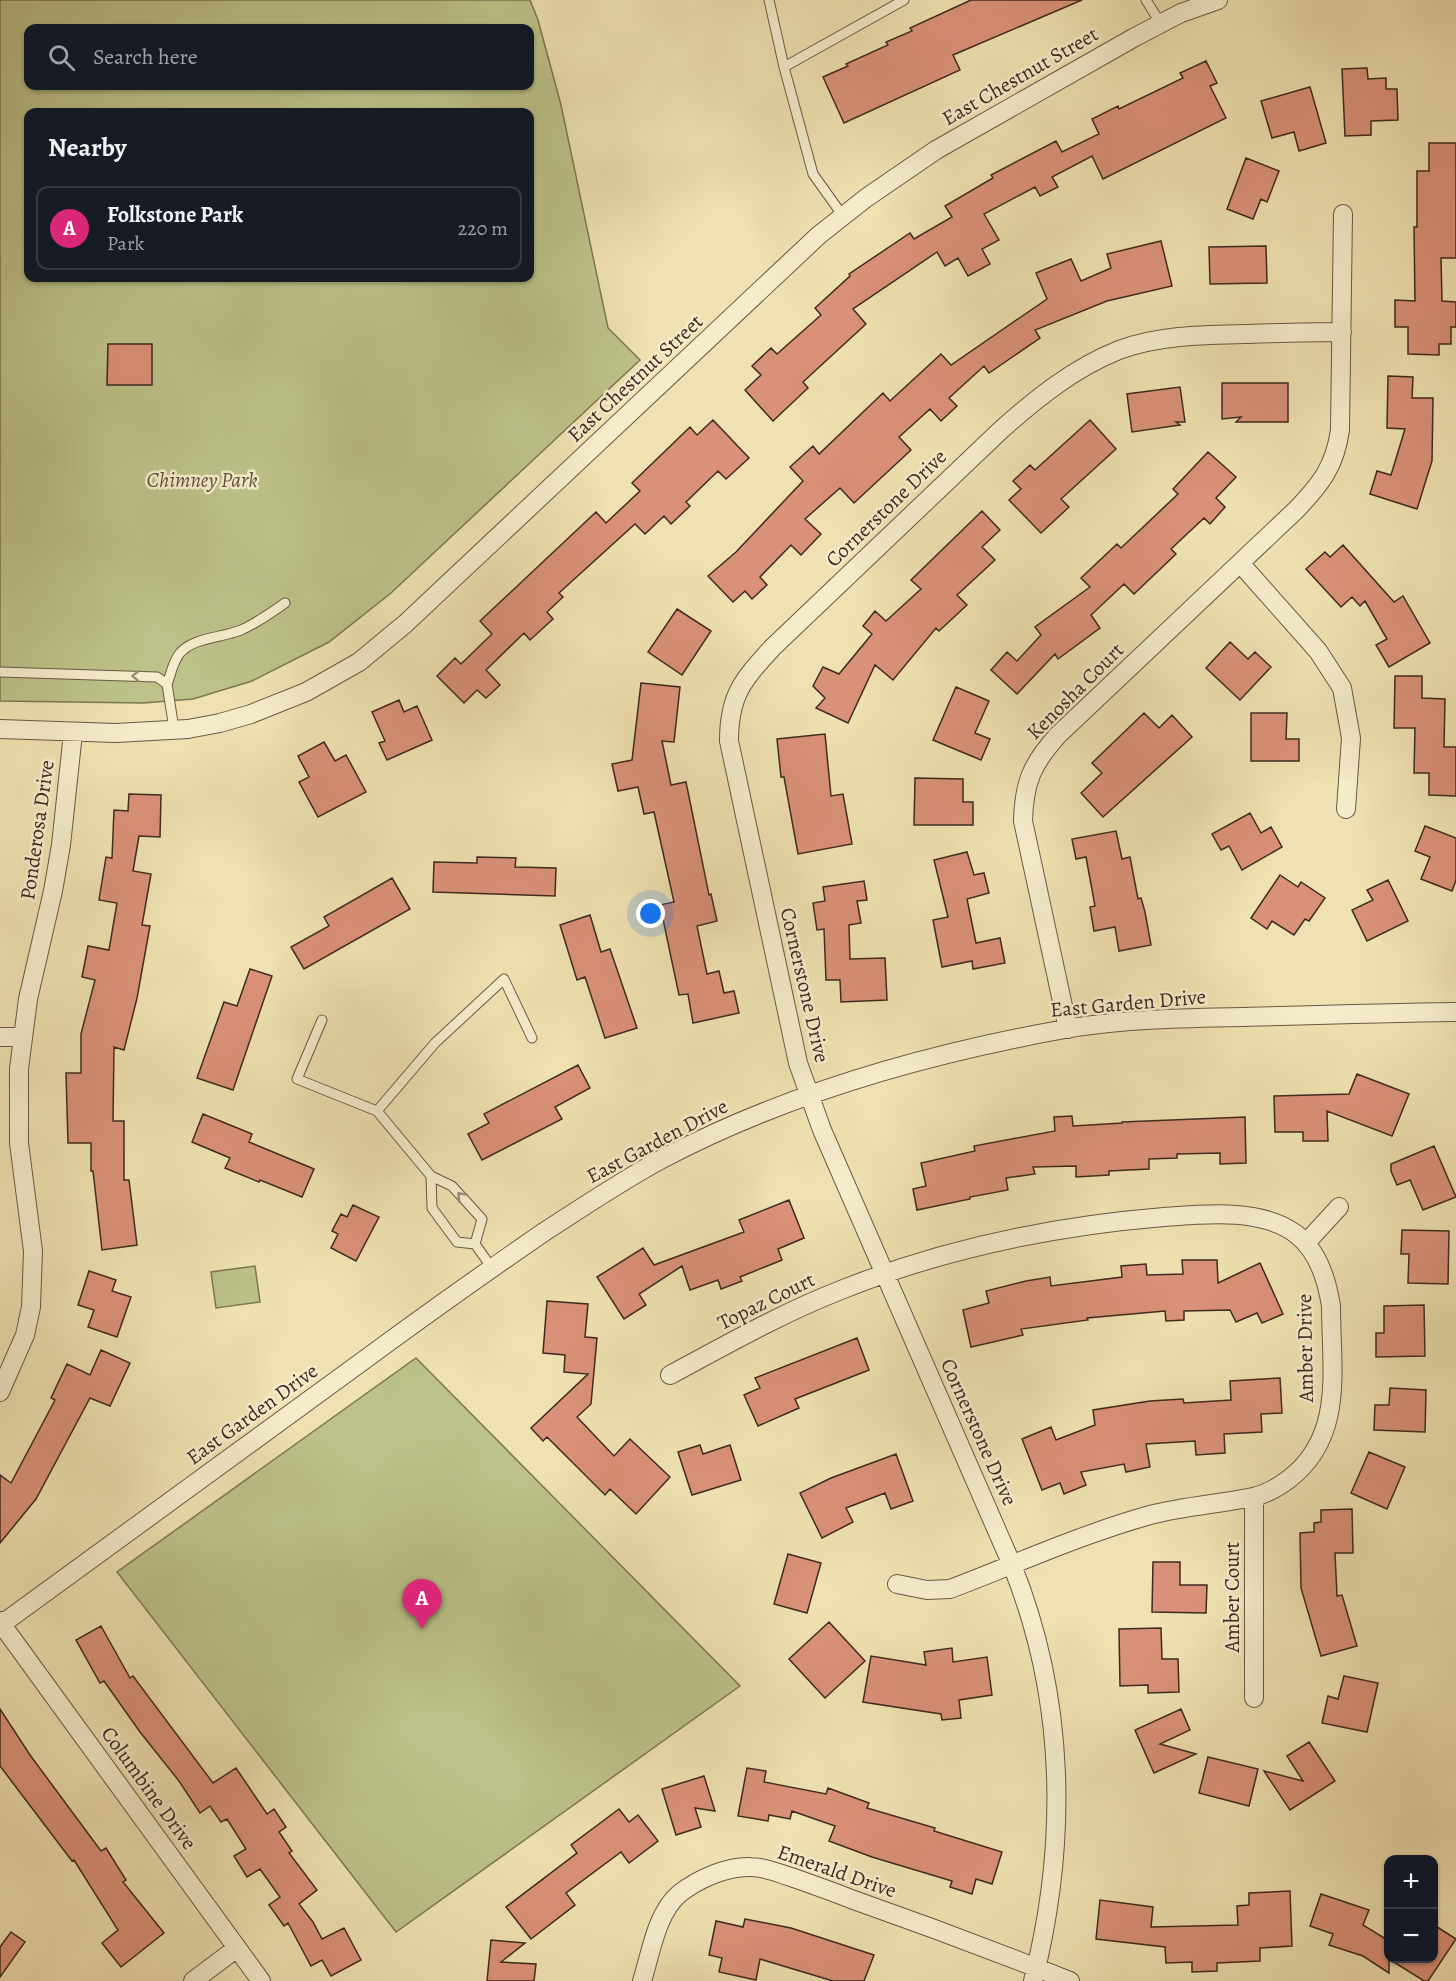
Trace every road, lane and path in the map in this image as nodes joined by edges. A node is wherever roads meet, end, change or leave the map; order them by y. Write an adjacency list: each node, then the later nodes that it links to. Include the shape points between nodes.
1 (769, 0): 6 (lane)
2 (904, 0): 6 (lane)
3 (1146, 0): 5 (lane)
4 (1218, 0): 5 (street, East Chestnut Street)
5 (1161, 24): 8 (street, East Chestnut Street, via 936,150)
6 (784, 67): 8 (lane, via 813,174)
7 (1343, 214): 9 (street, Kenosha Court)
8 (843, 216): 15 (street, East Chestnut Street, via 405,624 359,662 306,692 251,714)
9 (1342, 332): 10 (street, Kenosha Court, via 1340,430 1329,472); 24 (street, Cornerstone Drive, via 1208,335 1142,343 1098,359 1036,399 1002,429 747,676 737,691 729,719 729,741)
10 (1240, 563): 17 (street, via 1318,651 1342,688 1351,738); 20 (street, Kenosha Court, via 1058,735 1040,755 1030,775 1023,821)
11 (285, 603): 13 (lane, via 239,631 181,651)
12 (0, 672): 13 (lane, one-way to 12, via 157,677)
13 (167, 684): 15 (lane)
14 (0, 729): 16 (street, East Chestnut Street)
15 (174, 729): 16 (street, East Chestnut Street)
16 (73, 732): 22 (street, Ponderosa Drive, via 61,844)
17 (1346, 809)
18 (1456, 1012): 20 (street, East Garden Drive, via 1140,1020)
19 (322, 1020): 25 (lane, via 297,1079)
20 (1068, 1029): 24 (street, East Garden Drive, via 972,1048)
21 (0, 1037): 22 (street)
22 (23, 1037): 33 (street, Ponderosa Drive, via 19,1069 20,1143 33,1251 31,1307 25,1335)
23 (532, 1038): 25 (lane, via 504,979 435,1043)
24 (808, 1096): 30 (street, East Garden Drive, via 664,1158 614,1186); 31 (street, Cornerstone Drive)
25 (377, 1111): 26 (lane)
26 (431, 1176): 29 (lane, via 432,1208 458,1242); 29 (lane, one-way to 26, via 482,1219 452,1186)
27 (1339, 1206): 28 (street)
28 (1306, 1243): 31 (street, Amber Drive, via 1280,1225 1251,1217 1198,1214 1101,1223 998,1241); 34 (street, Amber Drive, via 1322,1269 1331,1306 1332,1400 1328,1425 1315,1451 1297,1472 1273,1491)
29 (475, 1244): 30 (lane)
30 (492, 1268): 37 (street, East Garden Drive)
31 (884, 1273): 32 (street, Topaz Court, via 801,1306); 35 (street, Cornerstone Drive)
32 (670, 1375)
33 (0, 1392)
34 (1254, 1497): 35 (street, Amber Drive, via 1149,1515); 38 (street, Amber Court)
35 (1012, 1565): 36 (street, Amber Drive, via 950,1589 927,1590); 40 (street, Cornerstone Drive, via 1044,1674 1056,1773 1053,1879)
36 (897, 1584)
37 (0, 1624): 39 (street, Columbine Drive)
38 (1254, 1698)
39 (237, 1948): 41 (street); 42 (street, Columbine Drive)
40 (1035, 1974): 43 (street, Emerald Drive, via 817,1886 750,1867 705,1878 678,1894 658,1926); 44 (street, Emerald Drive)
41 (193, 1981)
42 (261, 1981)
43 (642, 1981)
44 (1070, 1981)

